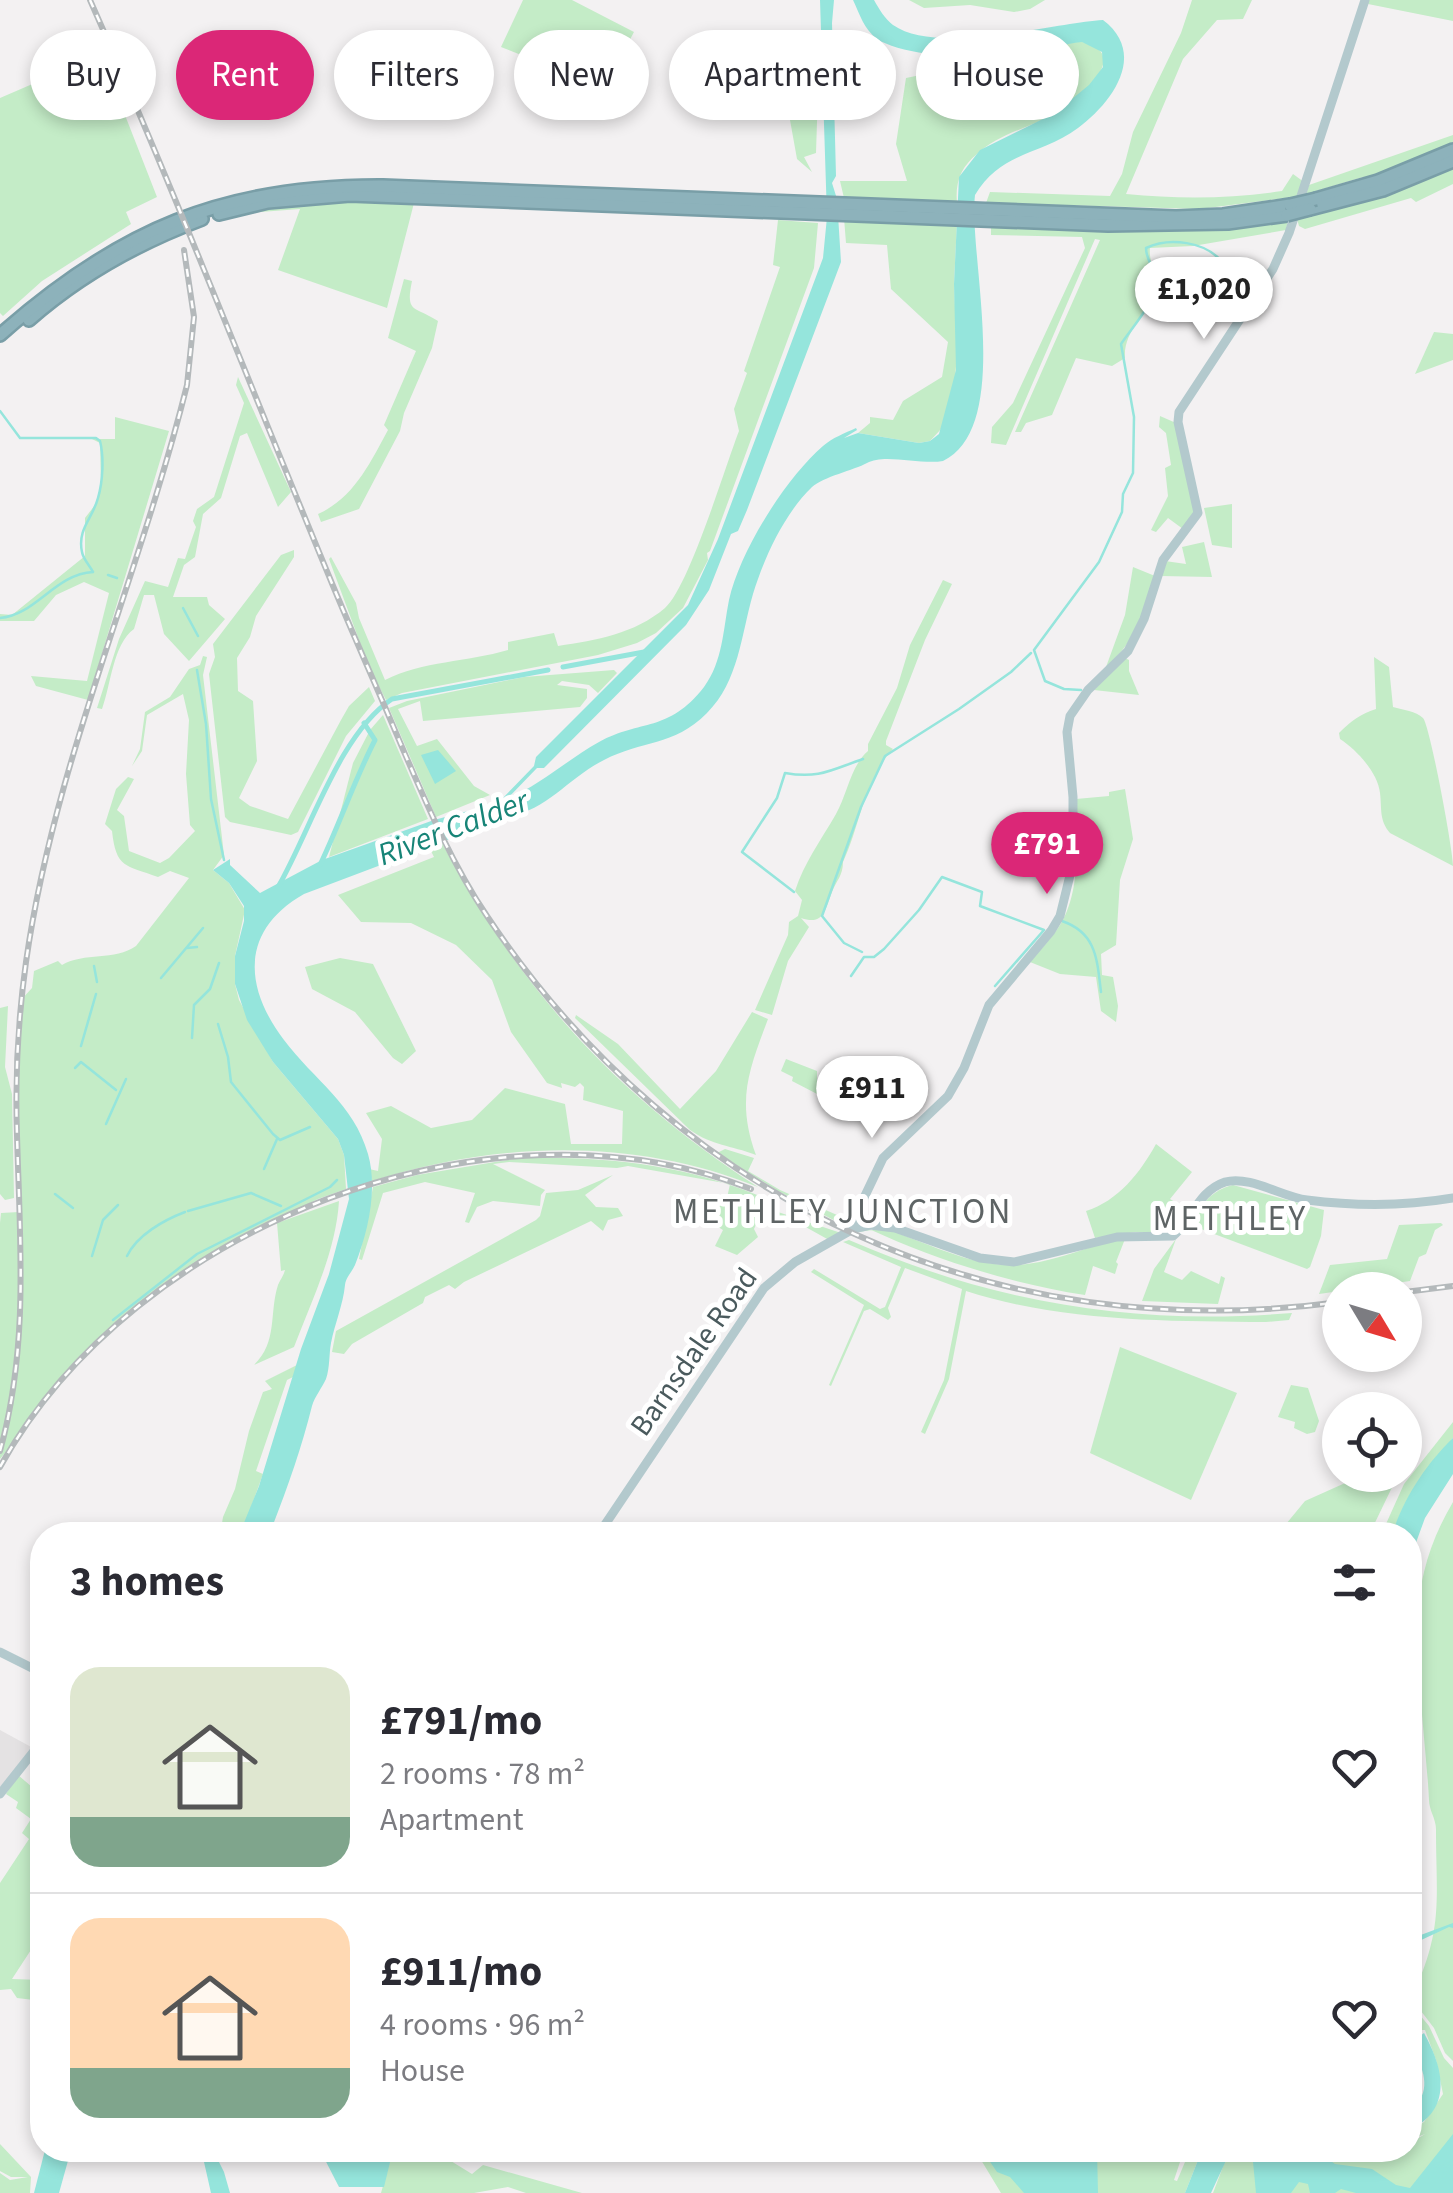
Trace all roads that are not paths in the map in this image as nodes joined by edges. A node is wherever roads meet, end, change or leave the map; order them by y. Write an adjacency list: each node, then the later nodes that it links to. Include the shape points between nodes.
1 (1365, 0): 9 (main road, via 1273,269 1180,412 1198,514 1162,560 1128,651 1076,706 1067,732 1073,863 1060,916 989,1005 948,1096 883,1158)
2 (1453, 150): 5 (highway)
3 (1453, 161): 5 (highway, via 1383,190)
4 (411, 191): 5 (highway, bridge, via 999,215 1176,217); 6 (highway, via 288,190 171,222 87,266); 7 (highway, via 318,196 213,215 95,270)
5 (1313, 204)
6 (0, 335)
7 (0, 345)
8 (1453, 1198): 9 (main road, via 1298,1199 1228,1182 1209,1192 1173,1236 1117,1237 1014,1262 980,1258 884,1226)
9 (858, 1227): 10 (main road, Barnsdale Road, via 764,1288)
10 (607, 1522)
11 (0, 1652): 12 (main road)
12 (30, 1668)
13 (30, 1757): 14 (main road)
14 (0, 1794)

